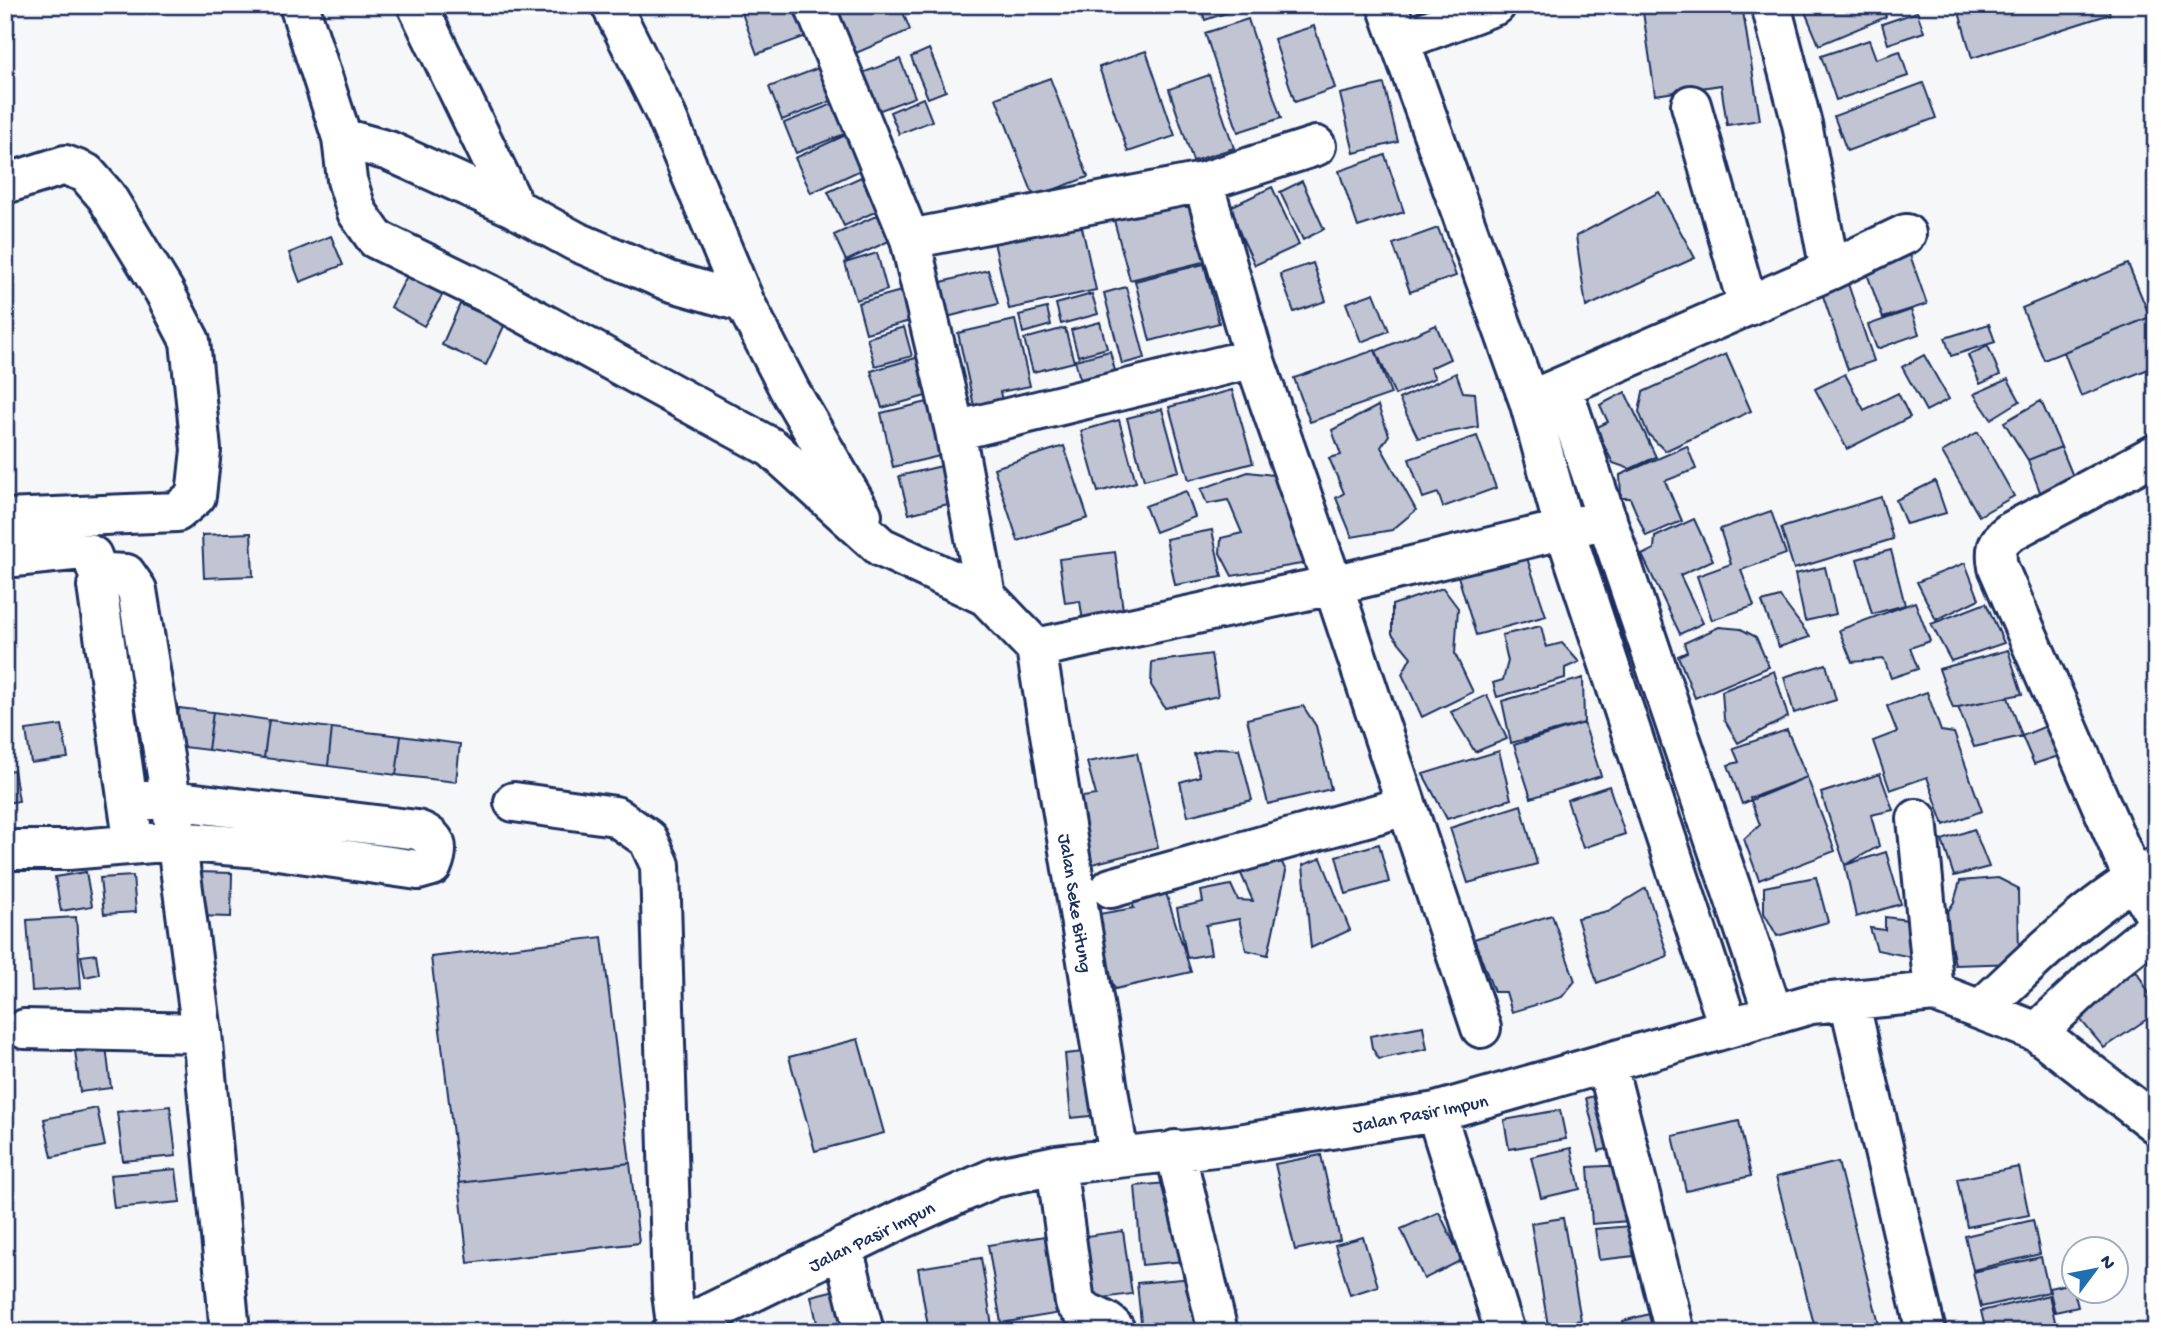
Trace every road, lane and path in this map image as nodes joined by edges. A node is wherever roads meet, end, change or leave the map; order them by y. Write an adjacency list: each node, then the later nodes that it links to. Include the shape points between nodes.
1 (299, 5): 10 (street)
2 (417, 5): 14 (street)
3 (611, 5): 18 (street, via 666,116)
4 (814, 5): 16 (street)
5 (1387, 5): 8 (street)
6 (1496, 5): 8 (street)
7 (1771, 5): 17 (street, via 1802,124)
8 (1400, 41): 21 (street)
9 (1690, 105): 19 (street)
10 (342, 138): 14 (street, via 389,151); 27 (street, via 357,212 376,239 489,294 772,448)
11 (1316, 146): 12 (street)
12 (1203, 182): 16 (street); 20 (street)
13 (5, 184): 24 (street, via 65,165 86,173 106,196 190,341 201,450 196,496 177,512)
14 (515, 208): 18 (street, via 575,241 669,281)
15 (1906, 234): 17 (street)
16 (910, 239): 22 (street)
17 (1830, 270): 19 (street)
18 (745, 303): 27 (street, via 790,391)
19 (1748, 306): 21 (street)
20 (1254, 358): 22 (street); 30 (street)
21 (1545, 394): 25 (street); 26 (street)
22 (955, 431): 31 (street)
23 (2156, 454): 41 (street, via 2010,532 1999,540 1995,553)
24 (5, 519)
25 (1607, 520): 26 (street); 42 (street)
26 (1565, 531): 30 (street); 44 (street)
27 (881, 547): 31 (street)
28 (5, 558): 29 (street, via 82,550 92,556)
29 (100, 579): 33 (street, via 97,586); 34 (street, via 107,573 127,574 137,590)
30 (1333, 585): 32 (street); 36 (street)
31 (986, 596): 32 (street)
32 (1036, 648): 60 (street, Jalan Seke Bitung)
33 (128, 800): 34 (street); 39 (street)
34 (171, 800): 38 (street); 38 (street, via 417,830 436,842 437,853 432,866 418,870)
35 (514, 802): 63 (street, via 615,816 648,839 660,865)
36 (1406, 806): 43 (street); 52 (street)
37 (1917, 820): 47 (street)
38 (176, 841): 39 (street); 55 (street)
39 (133, 845): 40 (street)
40 (5, 850)
41 (2145, 874): 45 (street); 49 (street, via 2072,926)
42 (1728, 880): 44 (street); 50 (street)
43 (1111, 888)
44 (1684, 893): 51 (street)
45 (2156, 916)
46 (2156, 927): 54 (street)
47 (1934, 992): 48 (street, Jalan Pasir Impun); 49 (street, Jalan Pasir Impun)
48 (1849, 1000): 50 (street, Jalan Pasir Impun); 70 (street)
49 (1981, 1009): 54 (street, Jalan Pasir Impun)
50 (1773, 1013): 51 (street, Jalan Pasir Impun)
51 (1728, 1026): 56 (street, Jalan Pasir Impun)
52 (1481, 1028)
53 (25, 1029): 55 (street)
54 (2037, 1032): 58 (street, Jalan Pasir Impun)
55 (202, 1033): 64 (street)
56 (1607, 1065): 57 (street, Jalan Pasir Impun); 69 (street)
57 (1436, 1112): 59 (street, Jalan Pasir Impun); 68 (street)
58 (2156, 1124)
59 (1175, 1150): 60 (street, Jalan Pasir Impun); 67 (street)
60 (1119, 1157): 61 (street, Jalan Pasir Impun)
61 (1056, 1165): 62 (street, Jalan Pasir Impun, via 994,1178); 66 (street, via 1075,1303 1083,1314 1111,1324)
62 (843, 1247): 63 (street, Jalan Pasir Impun); 65 (street)
63 (675, 1331)
64 (230, 1332)
65 (864, 1332)
66 (1116, 1332)
67 (1218, 1332)
68 (1506, 1332)
69 (1675, 1332)
70 (1926, 1332)

